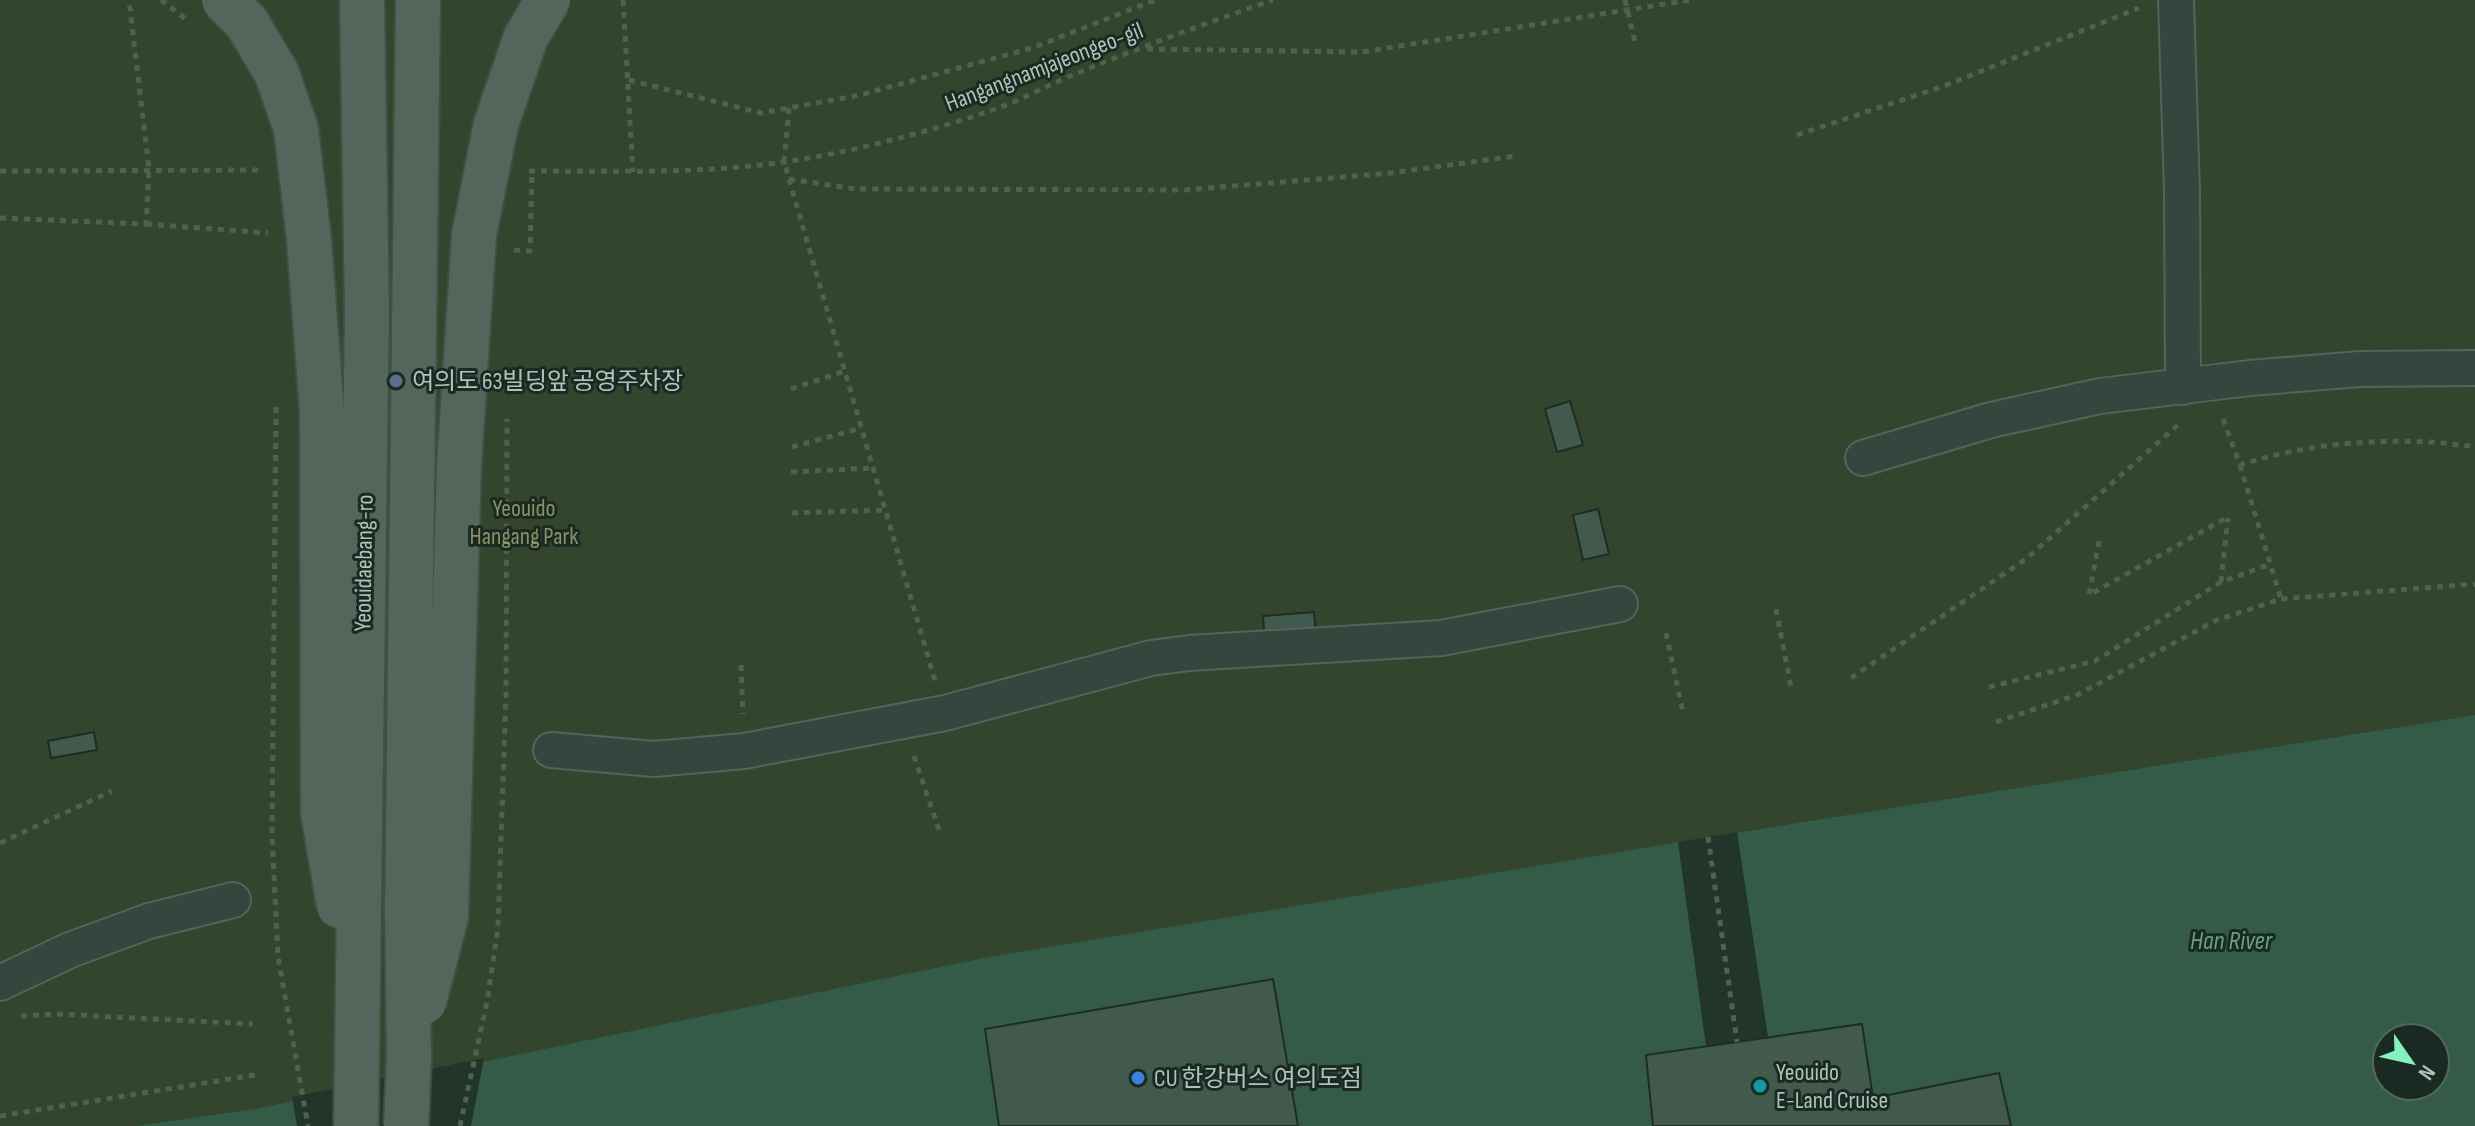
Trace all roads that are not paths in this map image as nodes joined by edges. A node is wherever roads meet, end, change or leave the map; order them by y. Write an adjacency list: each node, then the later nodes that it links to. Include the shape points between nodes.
1 (362, 0): 13 (main road, Yeouidaebang-ro, bridge, via 367,312)
2 (418, 0): 14 (main road, bridge)
3 (548, 0): 14 (main road, bridge, via 526,37 496,124 474,235 459,465 446,917)
4 (2160, 3): 7 (street)
5 (207, 11): 13 (main road, bridge, via 247,23 277,74 296,129 322,413 323,812)
6 (2475, 368): 7 (street, via 2360,369)
7 (2197, 385): 8 (street, via 2100,396 1991,420)
8 (1863, 458)
9 (1620, 604): 10 (street, via 1441,638 1151,658 945,713 744,751 654,759)
10 (551, 750)
11 (233, 900): 12 (street, via 149,921)
12 (0, 983)
13 (358, 1013): 15 (main road, Yeouidaebang-ro, bridge)
14 (409, 1059): 16 (main road, bridge)
15 (356, 1126)
16 (406, 1126)

